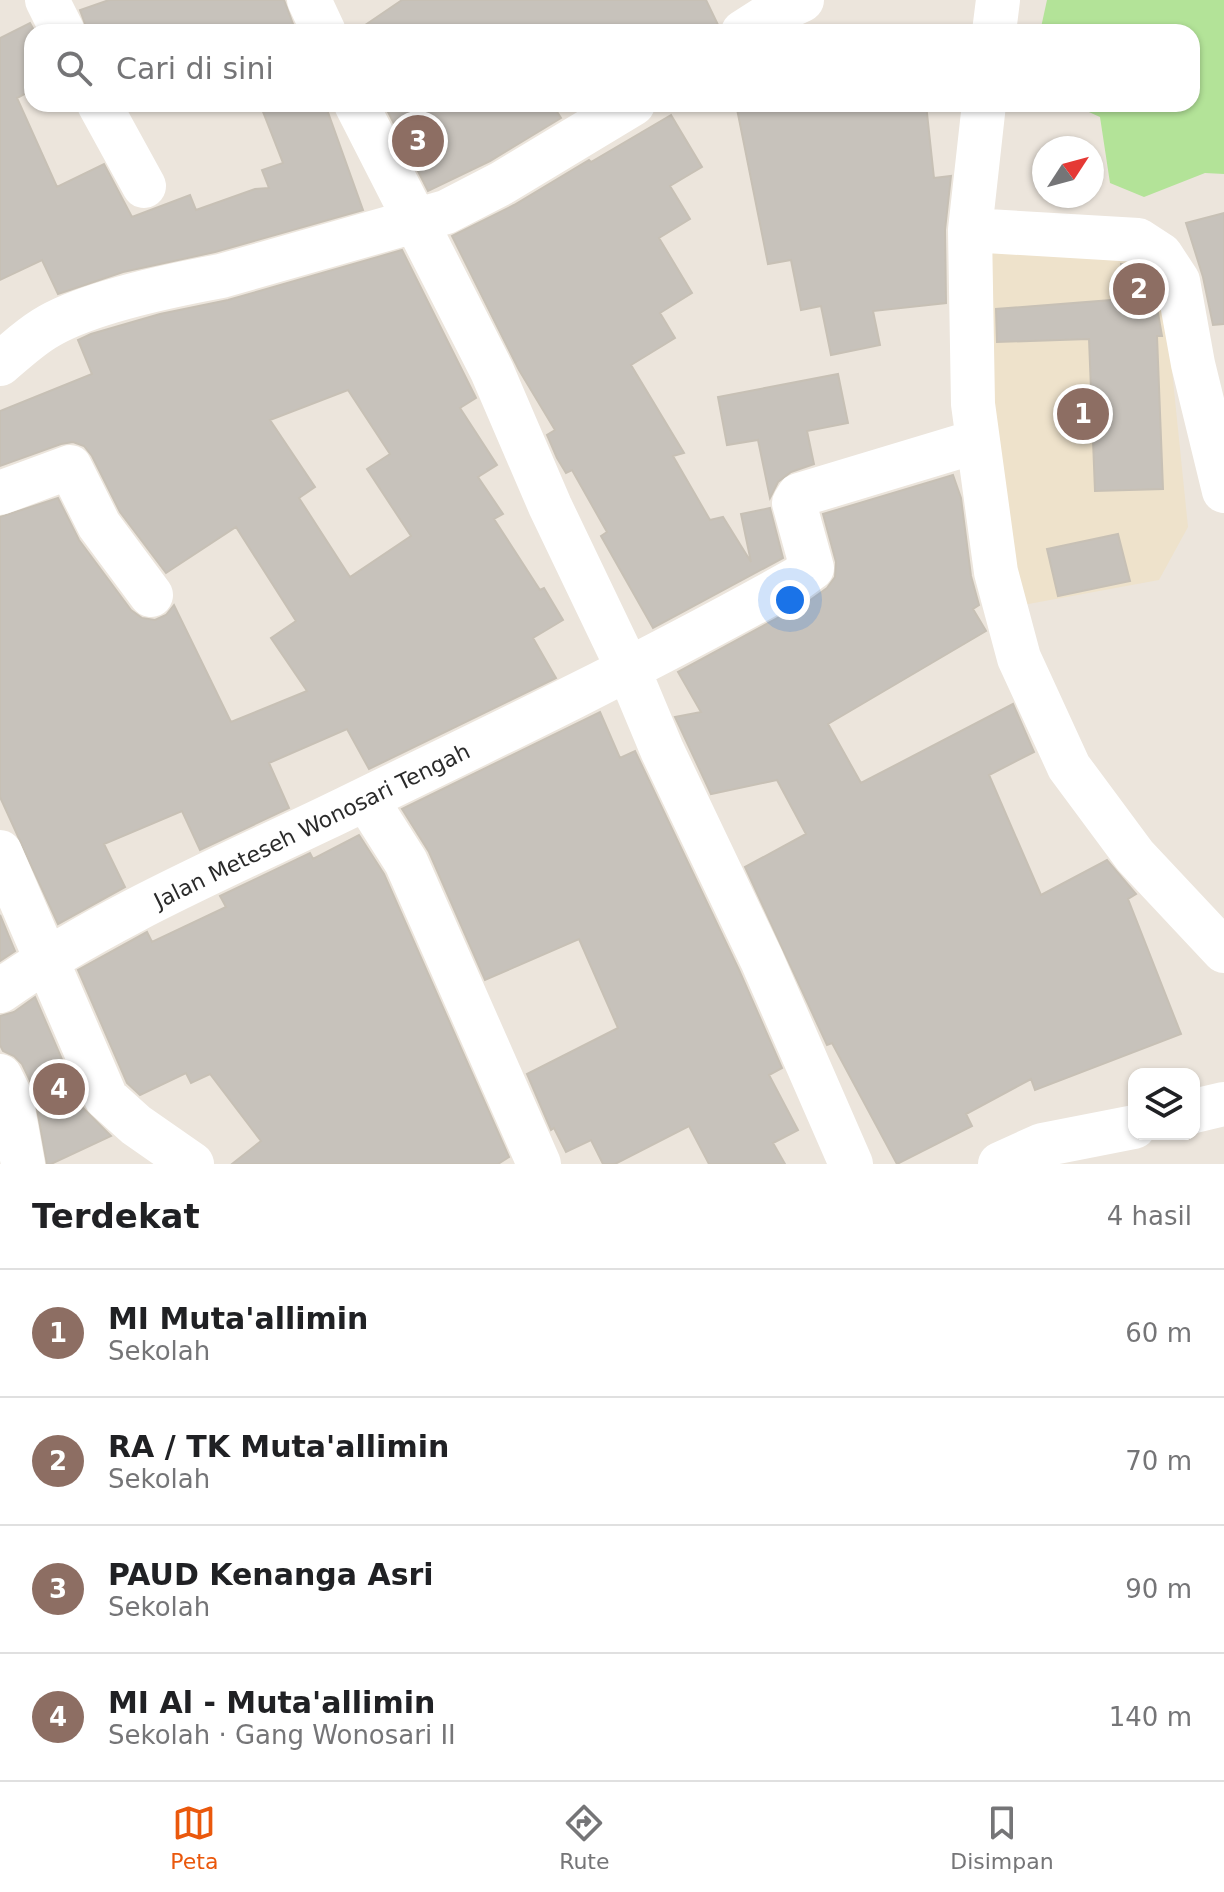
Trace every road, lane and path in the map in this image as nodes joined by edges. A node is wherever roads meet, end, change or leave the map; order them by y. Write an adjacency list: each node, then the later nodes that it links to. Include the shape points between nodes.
1 (47, 0): 4 (street)
2 (309, 0): 5 (street)
3 (998, 0): 6 (street)
4 (59, 24)
5 (320, 24)
6 (995, 24)
7 (103, 112): 11 (street)
8 (360, 112): 12 (street)
9 (620, 112): 12 (street, via 502,183 446,212)
10 (983, 112): 13 (street)
11 (144, 186)
12 (417, 219): 14 (street, via 75,314 43,329); 20 (street)
13 (970, 230): 15 (street, via 1138,240 1161,255 1178,281); 16 (street, via 957,378 973,404)
14 (0, 364)
15 (1208, 364): 17 (street)
16 (978, 441): 20 (street, Jalan Meteseh Wonosari Tengah, via 799,495 794,503 811,561 809,572); 23 (street, via 996,572 1019,658 1069,767 1135,856)
17 (1224, 491)
18 (0, 493): 19 (street, via 70,467 99,525)
19 (151, 595)
20 (629, 671): 21 (street, Jalan Meteseh Wonosari Tengah); 33 (street)
21 (366, 799): 24 (street, Jalan Meteseh Wonosari Tengah); 32 (street, via 406,862)
22 (0, 852): 24 (street)
23 (1224, 951)
24 (46, 958): 25 (street, Jalan Meteseh Wonosari Tengah); 31 (street, via 106,1098)
25 (0, 991)
26 (0, 1076): 30 (street, via 11,1098)
27 (1224, 1104): 28 (street)
28 (1200, 1110)
29 (1128, 1128): 34 (street, via 1042,1145)
30 (23, 1164)
31 (192, 1164)
32 (539, 1164)
33 (851, 1164)
34 (1000, 1164)

